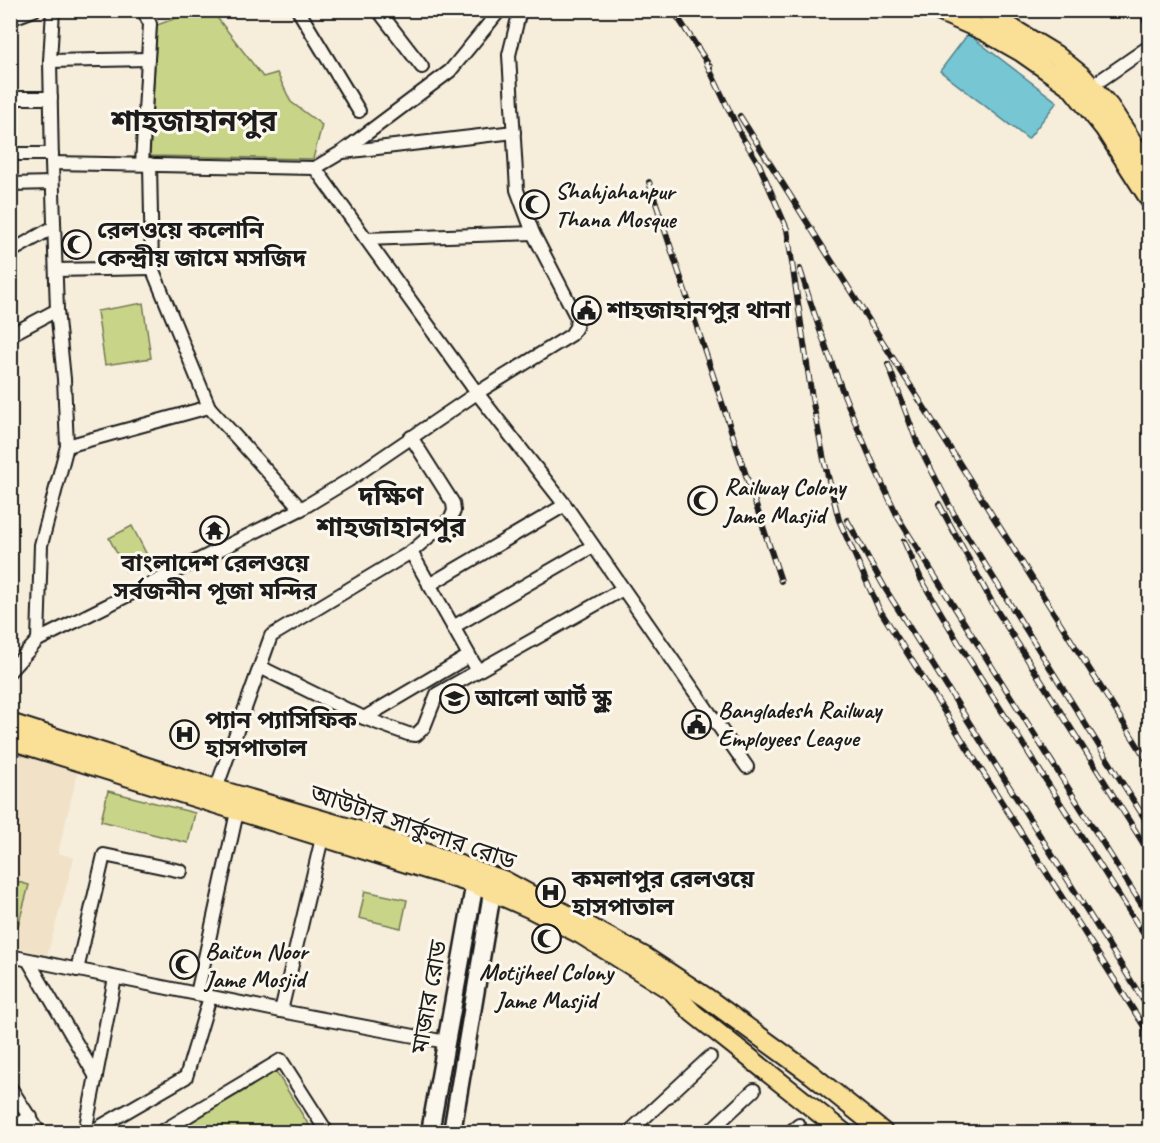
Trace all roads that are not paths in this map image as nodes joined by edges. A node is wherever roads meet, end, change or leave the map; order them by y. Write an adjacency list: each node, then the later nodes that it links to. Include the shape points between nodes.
1 (34, 10): 11 (street)
2 (53, 10): 15 (street)
3 (143, 10): 14 (street, via 150,24)
4 (298, 10): 20 (street)
5 (378, 10): 16 (street)
6 (500, 10): 22 (street, via 450,71)
7 (520, 10): 21 (street, via 509,55)
8 (936, 10): 17 (main road, via 984,31 1071,87)
9 (982, 10): 17 (main road, via 1056,55)
10 (1147, 10): 12 (street)
11 (10, 18)
12 (1149, 20)
13 (1149, 46): 17 (street)
14 (148, 58): 15 (street); 25 (street)
15 (50, 61): 19 (street)
16 (422, 67)
17 (1086, 92): 27 (main road, via 1109,106); 30 (main road)
18 (10, 98): 19 (street)
19 (51, 98): 24 (street)
20 (359, 111)
21 (514, 132): 22 (street); 32 (street, via 517,190)
22 (342, 152): 26 (street)
23 (10, 154): 24 (street)
24 (52, 159): 25 (street); 28 (street)
25 (146, 164): 26 (street); 35 (street)
26 (315, 168): 33 (street)
27 (1149, 169)
28 (52, 183): 29 (street); 31 (street)
29 (10, 184)
30 (1149, 200)
31 (54, 227): 34 (street); 36 (street)
32 (533, 233): 33 (street); 39 (street, via 577,318 576,327 571,335)
33 (366, 239): 39 (street)
34 (10, 252)
35 (152, 268): 36 (street); 40 (street)
36 (56, 270): 37 (street)
37 (57, 309): 38 (street); 42 (street)
38 (10, 335)
39 (477, 393): 41 (street); 43 (street)
40 (209, 407): 42 (street); 44 (street)
41 (411, 437): 44 (street); 46 (street, via 453,503 454,511)
42 (67, 446): 50 (street, via 42,545)
43 (565, 505): 45 (street); 47 (street)
44 (301, 509): 50 (street)
45 (593, 546): 48 (street); 49 (street)
46 (411, 552): 47 (street); 52 (street, via 271,636)
47 (429, 585): 49 (street)
48 (623, 589): 54 (street); 58 (street)
49 (453, 627): 51 (street)
50 (38, 640): 53 (street)
51 (469, 656): 54 (street); 55 (street)
52 (260, 667): 55 (street); 59 (street)
53 (10, 671)
54 (478, 671): 55 (street, via 437,694 424,727 416,735)
55 (364, 718)
56 (10, 723): 59 (main road, আউটার সার্কুলার রোড)
57 (10, 740): 60 (main road, আউটার সার্কুলার রোড)
58 (747, 767)
59 (216, 789): 63 (main road, আউটার সার্কুলার রোড, via 370,834)
60 (237, 812): 61 (main road, আউটার সার্কুলার রোড); 69 (street)
61 (322, 838): 63 (main road, আউটার সার্কুলার রোড); 71 (street)
62 (181, 871): 67 (street, via 104,855)
63 (476, 877): 64 (main road, আউটার সার্কুলার রোড); 72 (main road, মাজার রোড)
64 (494, 884): 85 (main road, মাজার রোড); 88 (main road, আউটার সার্কুলার রোড, via 672,991 693,1013); 89 (main road, আউটার সার্কুলার রোড, via 533,895 645,957 811,1074)
65 (10, 956): 66 (street)
66 (28, 960): 67 (street); 74 (street)
67 (77, 970): 68 (street)
68 (115, 978): 69 (street); 74 (street)
69 (197, 994): 70 (street)
70 (210, 997): 71 (street); 81 (street, via 186,1077)
71 (281, 1011): 72 (street)
72 (446, 1042): 84 (main road, মাজার রোড)
73 (710, 1057): 86 (street)
74 (96, 1077): 80 (street)
75 (10, 1087): 77 (street)
76 (754, 1090): 87 (street)
77 (31, 1117): 78 (street); 79 (street)
78 (10, 1129)
79 (39, 1132)
80 (85, 1132)
81 (91, 1132)
82 (161, 1132): 83 (street, via 281,1060)
83 (327, 1132)
84 (430, 1132)
85 (452, 1132)
86 (629, 1132)
87 (709, 1132)
88 (843, 1132)
89 (883, 1132)

